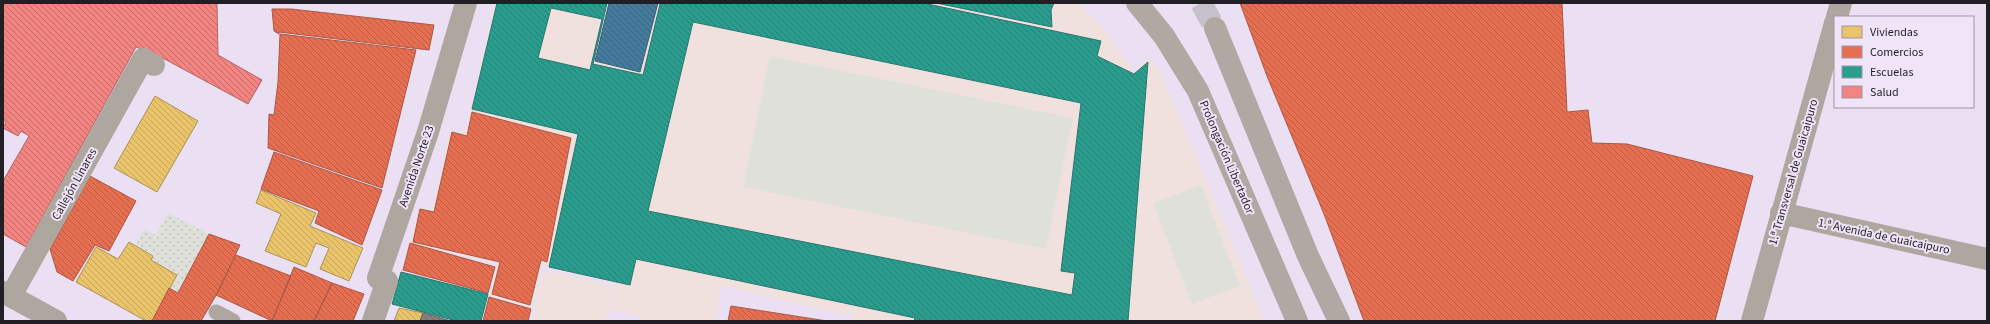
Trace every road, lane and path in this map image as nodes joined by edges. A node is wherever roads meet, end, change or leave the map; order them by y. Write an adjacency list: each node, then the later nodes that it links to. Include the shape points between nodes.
1 (466, 3): 14 (street, Avenida Norte 23, via 428,132 378,278 387,281)
2 (1138, 3): 15 (main road, Prolongación Libertador, via 1164,36 1198,91)
3 (1841, 3): 4 (street)
4 (1837, 16)
5 (1834, 27): 8 (street, 1.ª Transversal de Guaicaipuro)
6 (1215, 28): 16 (main road, via 1308,256)
7 (145, 72): 10 (street, Callejón Linares)
8 (1781, 214): 9 (street, 1.ª Avenida de Guaicaipuro); 17 (street, 1.ª Transversal de Guaicaipuro)
9 (1987, 259)
10 (6, 297): 12 (street)
11 (216, 312): 13 (lane)
12 (56, 321)
13 (233, 321)
14 (373, 321)
15 (1297, 321)
16 (1340, 321)
17 (1752, 321)

